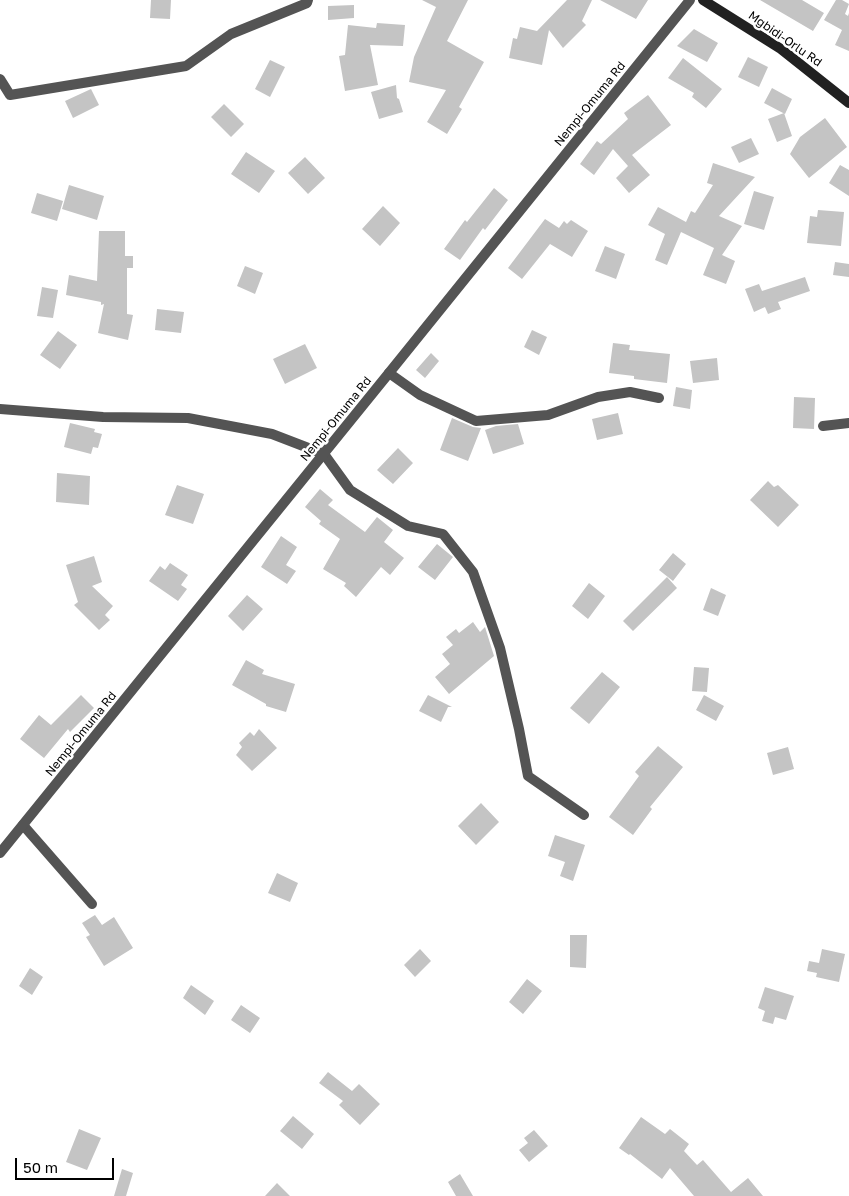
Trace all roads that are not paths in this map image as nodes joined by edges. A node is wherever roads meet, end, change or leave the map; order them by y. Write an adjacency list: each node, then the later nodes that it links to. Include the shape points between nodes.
1 (308, 0): 4 (street, via 231,34 186,66 10,95)
2 (690, 0): 6 (street, Nempi-Omuma Rd)
3 (703, 0): 5 (main road, Mgbidi-Orlu Rd, via 781,49)
4 (0, 79)
5 (849, 102)
6 (390, 374): 7 (street, via 420,395 476,421 548,415 598,397 630,392); 11 (street, Nempi-Omuma Rd)
7 (659, 398)
8 (0, 408): 11 (street, via 103,417 188,418 272,434)
9 (849, 423): 10 (street)
10 (823, 426)
11 (324, 454): 12 (street, via 350,490 408,526 443,534 473,572 500,648 528,776); 13 (street, Nempi-Omuma Rd)
12 (584, 815)
13 (22, 825): 14 (street, Nempi-Omuma Rd); 15 (street)
14 (0, 853)
15 (92, 904)

